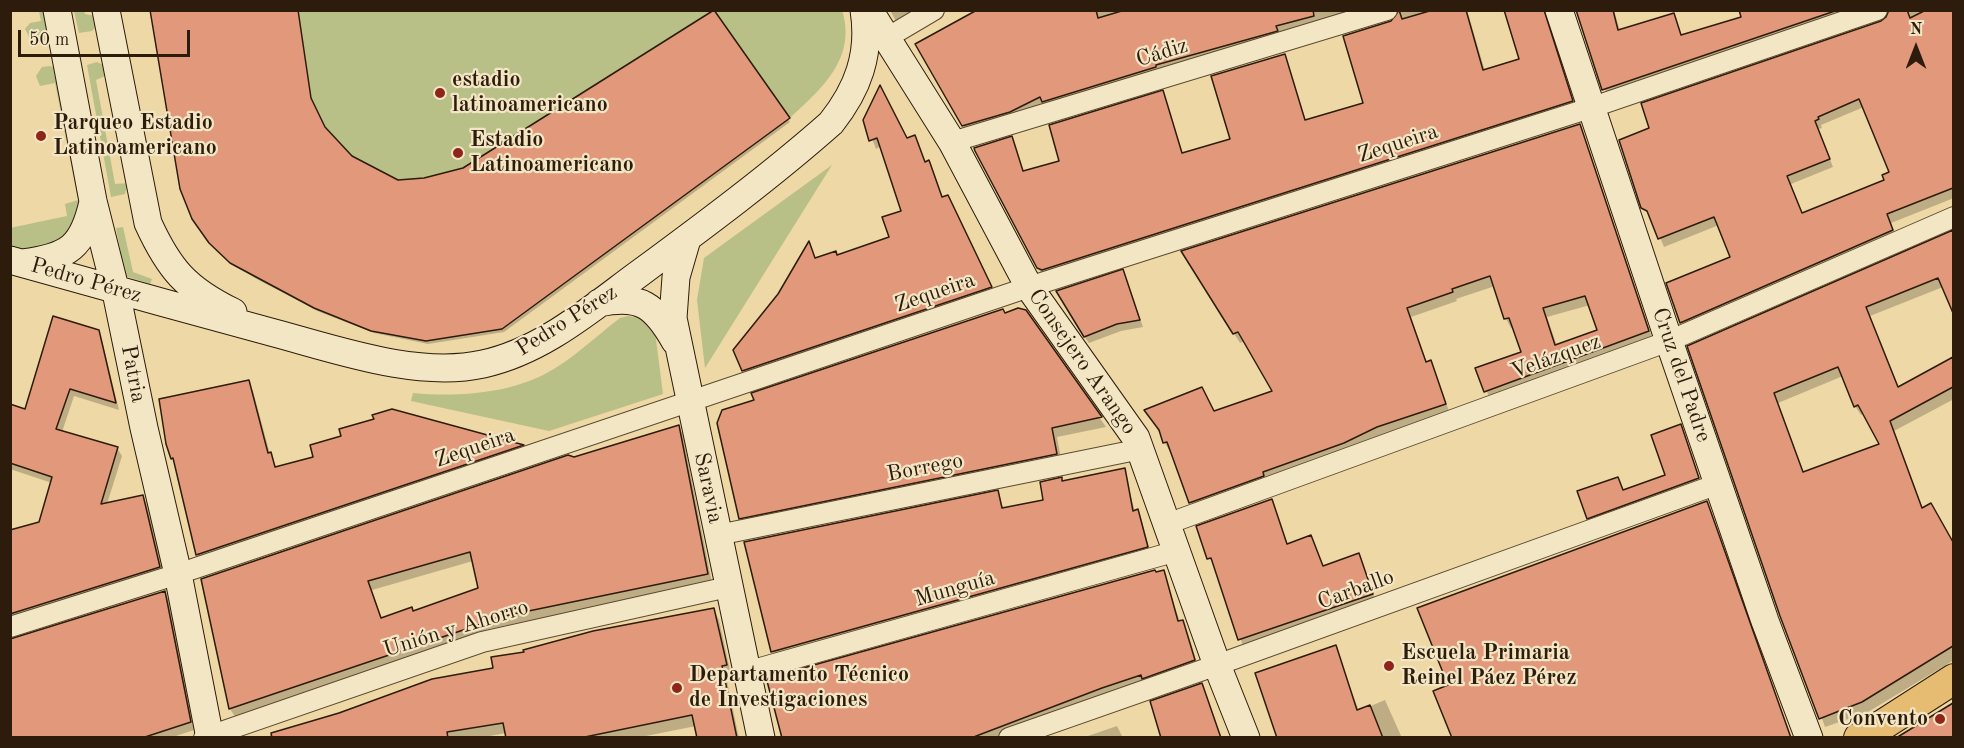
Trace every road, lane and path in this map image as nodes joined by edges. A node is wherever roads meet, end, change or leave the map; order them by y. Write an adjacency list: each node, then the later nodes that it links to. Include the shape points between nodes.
1 (57, 10): 13 (street, Patria)
2 (106, 10): 16 (street, via 141,193 148,223)
3 (864, 10): 10 (street, Pedro Pérez)
4 (869, 10): 9 (street, Consejero Arango)
5 (934, 10): 9 (street)
6 (1387, 10): 12 (street, Cádiz)
7 (1559, 10): 11 (street, Cruz del Padre)
8 (1877, 10): 11 (street, Zequeira)
9 (885, 39): 10 (street, Pedro Pérez); 12 (street, Consejero Arango)
10 (864, 60): 15 (street, Pedro Pérez, via 846,103 831,123)
11 (1593, 107): 18 (street, Zequeira); 23 (street, Cruz del Padre)
12 (952, 142): 18 (street, Consejero Arango)
13 (93, 201): 17 (street, via 84,234 75,244 61,254); 19 (street, Patria)
14 (1953, 217): 23 (street, Velázquez)
15 (687, 239): 21 (street, Pedro Pérez); 24 (street, Saravia, via 673,297)
16 (162, 253): 20 (street, via 172,291); 22 (street, via 181,278 201,294)
17 (16, 261): 19 (street, Pedro Pérez)
18 (1029, 287): 25 (street, Zequeira); 26 (street, Consejero Arango)
19 (116, 292): 20 (street, Pedro Pérez); 31 (street, Patria)
20 (153, 301): 22 (street, Pedro Pérez)
21 (599, 303): 22 (street, Pedro Pérez, via 525,351 459,367 399,363); 24 (street, via 619,299 648,306)
22 (277, 334)
23 (1669, 341): 27 (street, Cruz del Padre); 28 (street, Velázquez)
24 (679, 347): 25 (street, Saravia)
25 (689, 400): 29 (street, Saravia); 31 (street, Zequeira)
26 (1141, 449): 28 (street, Consejero Arango); 29 (street, Borrego)
27 (1718, 484): 34 (street, Carballo); 42 (street, Cruz del Padre)
28 (1167, 524): 30 (street, Consejero Arango)
29 (718, 535): 32 (street, Saravia)
30 (1177, 551): 34 (street, Consejero Arango); 35 (street, Munguía)
31 (178, 574): 33 (street, Zequeira); 38 (street, Patria)
32 (728, 587): 35 (street, Saravia); 38 (street, Unión y Ahorro, via 482,642)
33 (10, 627)
34 (1217, 665): 40 (street, Carballo); 41 (street, Consejero Arango)
35 (746, 672): 39 (street, Saravia)
36 (1953, 679): 37 (main road)
37 (1869, 736)
38 (208, 737)
39 (761, 738)
40 (1009, 738)
41 (1246, 738)
42 (1809, 738)

